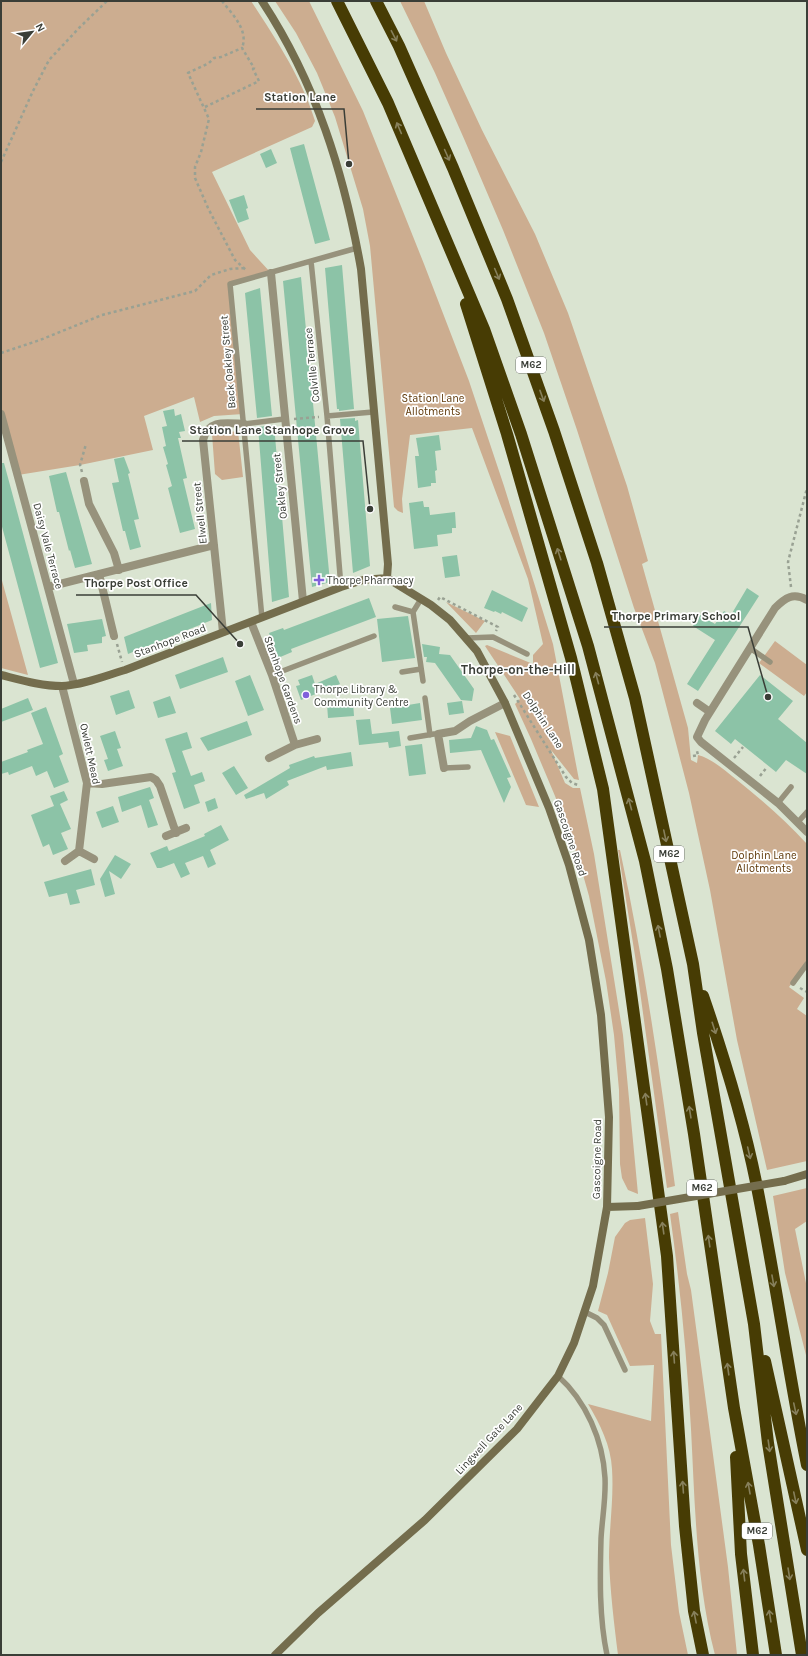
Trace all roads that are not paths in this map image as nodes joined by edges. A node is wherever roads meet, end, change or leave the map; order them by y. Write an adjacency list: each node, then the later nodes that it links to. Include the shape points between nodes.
1 (262, 1): 5 (street, via 302,70 322,117)
2 (337, 1): 4 (highway, M62, one-way to 2, via 388,103)
3 (376, 1): 64 (highway, M62, one-way to 64, via 402,54 504,291 554,431 635,698)
4 (442, 229): 73 (highway, M62, one-way to 4, via 667,969 645,861 588,646 521,434 484,329); 78 (highway, one-way to 4, via 694,1611 686,1534 667,1256 603,789 571,658 507,434)
5 (357, 248): 6 (lane, Back Oakley Street); 8 (street)
6 (311, 260): 7 (lane, Back Oakley Street); 10 (lane, Colville Terrace)
7 (271, 273): 11 (street, Oakley Street); 12 (lane, Back Oakley Street, via 230,284)
8 (373, 412): 10 (lane); 17 (street, via 388,564)
9 (1, 414): 18 (street, Daisy Vale Terrace)
10 (327, 416): 19 (lane, Colville Terrace)
11 (284, 420): 12 (lane); 22 (street, Oakley Street)
12 (244, 424): 14 (street, Elwell Street, via 226,423 212,426 206,431 203,440); 25 (lane, Back Oakley Street)
13 (84, 481): 15 (street, via 89,504 114,553)
14 (214, 545): 15 (street); 27 (street, Elwell Street)
15 (119, 570): 16 (street)
16 (99, 574): 18 (street); 28 (street)
17 (387, 578): 19 (street, via 363,580); 20 (street, Gascoigne Road)
18 (48, 587): 39 (street, Daisy Vale Terrace)
19 (341, 587): 22 (street, Stanhope Road)
20 (421, 599): 24 (lane); 30 (street, Gascoigne Road, via 450,620)
21 (807, 600): 31 (street, via 791,595 784,599 775,608)
22 (303, 601): 25 (street, Stanhope Road)
23 (395, 607): 24 (lane)
24 (413, 612): 34 (lane)
25 (262, 618): 26 (street, Stanhope Road)
26 (251, 622): 27 (street, Stanhope Road); 37 (street, Stanhope Gardens)
27 (224, 632): 39 (street, Stanhope Road, via 125,670)
28 (114, 636)
29 (374, 636): 37 (lane)
30 (467, 638): 32 (lane, via 493,638); 42 (street, Gascoigne Road, via 478,651)
31 (750, 648): 33 (lane); 44 (street)
32 (527, 654)
33 (770, 662)
34 (421, 669): 35 (lane); 38 (lane)
35 (402, 672)
36 (1, 675): 40 (street, Stanhope Road)
37 (272, 676): 48 (street, Stanhope Gardens)
38 (423, 681)
39 (74, 684): 40 (street, Stanhope Road)
40 (62, 686): 52 (street, Owlett Mead)
41 (425, 698): 45 (lane)
42 (505, 703): 45 (street, via 455,731); 68 (street, Gascoigne Road, via 549,808 569,865 588,940 601,1015 609,1117)
43 (697, 703): 44 (street)
44 (710, 712): 54 (street, via 697,737)
45 (434, 734): 46 (lane); 51 (street)
46 (410, 738)
47 (317, 739): 48 (street)
48 (295, 745): 49 (street)
49 (269, 758)
50 (468, 767): 51 (lane)
51 (444, 768)
52 (87, 783): 59 (street, via 102,784 151,777 160,786); 61 (street, Owlett Mead)
53 (791, 787): 54 (lane)
54 (778, 803): 56 (street)
55 (807, 812): 56 (lane)
56 (798, 822): 58 (street)
57 (186, 828): 59 (street)
58 (807, 832)
59 (176, 833): 60 (street)
60 (166, 836)
61 (79, 851): 62 (street); 63 (street)
62 (94, 859)
63 (65, 862)
64 (693, 964): 70 (highway, M62); 74 (highway, one-way to 74, via 734,1087 756,1182 793,1399)
65 (807, 964): 66 (lane)
66 (793, 983)
67 (807, 1174): 68 (street, bridge, via 784,1181 638,1206)
68 (607, 1207): 69 (street, Lingwell Gate Lane, via 594,1286)
69 (585, 1312): 71 (lane, via 604,1325); 72 (street, Lingwell Gate Lane)
70 (754, 1324): 75 (highway, one-way to 75); 81 (highway, M62, one-way to 81, via 768,1443)
71 (624, 1370)
72 (558, 1376): 76 (street, Lingwell Gate Lane, via 517,1429 426,1520 318,1613); 77 (lane, via 567,1384 587,1414 602,1456 605,1478 600,1572)
73 (734, 1408): 79 (highway, one-way to 73, via 741,1554); 80 (highway, M62, one-way to 73)
74 (807, 1465)
75 (807, 1550)
76 (275, 1655)
77 (607, 1655)
78 (703, 1655)
79 (753, 1655)
80 (776, 1655)
81 (802, 1655)

